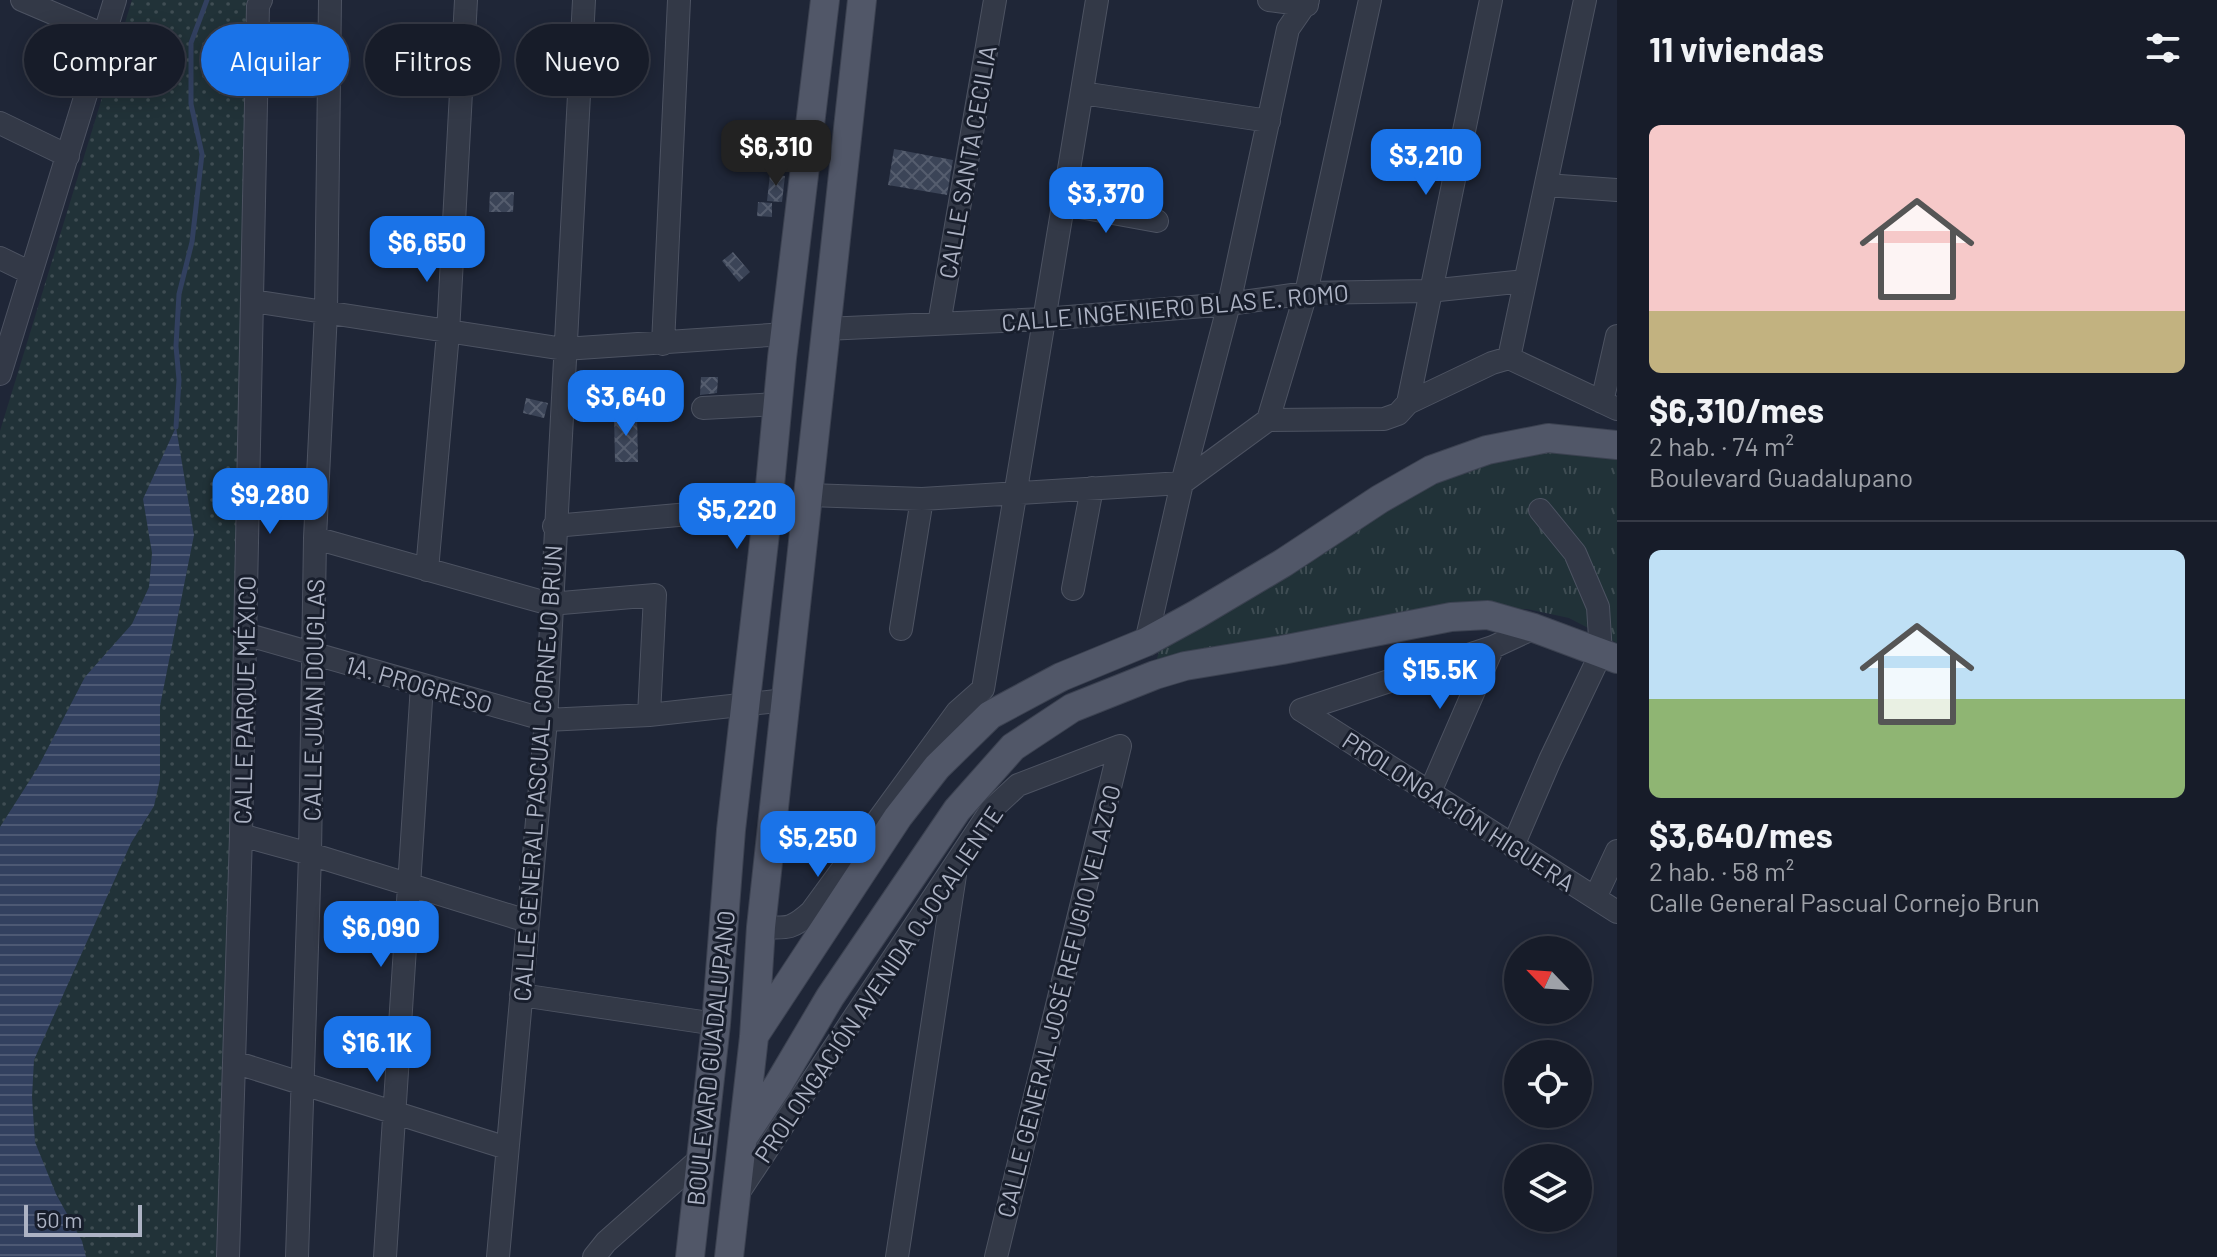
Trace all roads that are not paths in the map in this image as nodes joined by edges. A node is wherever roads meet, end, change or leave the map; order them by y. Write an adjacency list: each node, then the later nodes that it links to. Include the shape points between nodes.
1 (22, 0): 17 (street)
2 (115, 0): 18 (street)
3 (261, 0): 33 (street, CALLE PARQUE MÉXICO)
4 (330, 0): 35 (street, CALLE JUAN DOUGLAS)
5 (466, 0): 39 (street)
6 (584, 0): 43 (street, CALLE GENERAL PASCUAL CORNEJO BRUN)
7 (679, 0): 42 (street)
8 (825, 0): 40 (main road, BOULEVARD GUADALUPANO)
9 (862, 0): 38 (main road, BOULEVARD GUADALUPANO)
10 (995, 0): 37 (street, CALLE SANTA CECILIA)
11 (1097, 0): 19 (street)
12 (1269, 0): 16 (street)
13 (1370, 0): 32 (street)
14 (1491, 0): 31 (street)
15 (1585, 0): 24 (street)
16 (1308, 3): 21 (street, via 1288,29)
17 (78, 24)
18 (107, 24)
19 (1082, 93): 21 (street); 26 (street)
20 (86, 96): 23 (street)
21 (1269, 121): 34 (street)
22 (0, 123): 23 (street)
23 (68, 156): 29 (street)
24 (1546, 185): 25 (street); 30 (street)
25 (1617, 190)
26 (1063, 204): 27 (street); 36 (street)
27 (1157, 221)
28 (0, 258): 29 (street)
29 (31, 273): 45 (street)
30 (1525, 281): 31 (street, CALLE INGENIERO BLAS E. ROMO); 44 (street)
31 (1429, 291): 32 (street, CALLE INGENIERO BLAS E. ROMO); 46 (street)
32 (1306, 293): 34 (street, CALLE INGENIERO BLAS E. ROMO); 50 (street)
33 (253, 301): 35 (street); 66 (street, CALLE PARQUE MÉXICO)
34 (1229, 304): 36 (street, CALLE INGENIERO BLAS E. ROMO); 52 (street)
35 (326, 312): 39 (street); 60 (street, CALLE JUAN DOUGLAS)
36 (1044, 319): 37 (street, CALLE INGENIERO BLAS E. ROMO); 54 (street)
37 (939, 324): 38 (street, CALLE INGENIERO BLAS E. ROMO)
38 (825, 329): 55 (main road, BOULEVARD GUADALUPANO)
39 (448, 333): 43 (street); 61 (street)
40 (785, 334): 42 (street); 47 (main road, BOULEVARD GUADALUPANO)
41 (1617, 336): 48 (street)
42 (663, 344): 43 (street)
43 (564, 349): 59 (street, CALLE GENERAL PASCUAL CORNEJO BRUN)
44 (1509, 358): 46 (street); 48 (street)
45 (0, 374)
46 (1408, 403): 50 (street, via 1384,419)
47 (777, 404): 49 (street); 57 (main road, BOULEVARD GUADALUPANO)
48 (1610, 406)
49 (703, 408)
50 (1268, 420): 52 (street)
51 (1617, 445): 67 (main road, via 1548,438 1487,450 1431,470)
52 (1182, 483): 53 (street); 67 (street)
53 (1092, 488): 54 (street); 62 (street)
54 (1014, 493): 56 (street); 88 (street, via 983,689 957,712)
55 (809, 495): 56 (street); 72 (main road, BOULEVARD GUADALUPANO)
56 (922, 499): 65 (street)
57 (768, 507): 59 (street); 73 (main road, BOULEVARD GUADALUPANO)
58 (1540, 510): 70 (street, via 1575,553 1598,607)
59 (554, 526): 63 (street, CALLE GENERAL PASCUAL CORNEJO BRUN)
60 (315, 538): 61 (street); 69 (street, CALLE JUAN DOUGLAS)
61 (427, 570): 63 (street)
62 (1073, 589)
63 (550, 604): 74 (street, via 655,595); 75 (street, CALLE GENERAL PASCUAL CORNEJO BRUN)
64 (1534, 628): 68 (street); 70 (main road, PROLONGACIÓN AVENIDA OJOCALIENTE); 78 (main road, PROLONGACIÓN AVENIDA OJOCALIENTE, via 1488,615 1451,617 1155,675 1072,708 1013,747)
65 (901, 629)
66 (245, 634): 69 (street, 1A. PROGRESO); 80 (street, CALLE PARQUE MÉXICO)
67 (1146, 642): 86 (main road, via 1061,677 990,715 937,767)
68 (1493, 647): 77 (street); 77 (street, PROLONGACIÓN HIGUERA, via 1301,710)
69 (313, 653): 71 (street, 1A. PROGRESO); 83 (street, CALLE JUAN DOUGLAS)
70 (1609, 656): 81 (street, via 1550,760)
71 (422, 685): 75 (street, 1A. PROGRESO); 85 (street)
72 (786, 700): 73 (street, 1A. PROGRESO); 91 (main road, BOULEVARD GUADALUPANO)
73 (746, 706): 74 (street, 1A. PROGRESO); 79 (main road, BOULEVARD GUADALUPANO)
74 (649, 715): 75 (street, 1A. PROGRESO)
75 (546, 720): 90 (street, CALLE GENERAL PASCUAL CORNEJO BRUN)
76 (1120, 746): 78 (street, PROLONGACIÓN AVENIDA OJOCALIENTE, via 1018,785 991,810); 112 (street, CALLE GENERAL JOSÉ REFUGIO VELAZCO)
77 (1430, 792): 81 (street, PROLONGACIÓN HIGUERA)
78 (968, 819): 84 (street, PROLONGACIÓN AVENIDA OJOCALIENTE); 97 (main road, PROLONGACIÓN AVENIDA OJOCALIENTE, via 830,997)
79 (731, 830): 93 (main road, BOULEVARD GUADALUPANO); 94 (main road, via 743,861 730,1022)
80 (241, 835): 83 (street); 95 (street, CALLE PARQUE MÉXICO)
81 (1513, 846): 87 (street, PROLONGACIÓN HIGUERA)
82 (1617, 851): 87 (street)
83 (310, 854): 85 (street); 96 (street, CALLE JUAN DOUGLAS)
84 (957, 865): 103 (street, PROLONGACIÓN AVENIDA OJOCALIENTE); 111 (street)
85 (408, 884): 90 (street); 99 (street)
86 (849, 892): 88 (main road); 94 (main road)
87 (1595, 898): 89 (street, PROLONGACIÓN HIGUERA)
88 (811, 912): 91 (street, via 796,926)
89 (1617, 912)
90 (527, 921): 92 (street, CALLE GENERAL PASCUAL CORNEJO BRUN)
91 (761, 927): 94 (main road, BOULEVARD GUADALUPANO)
92 (521, 995): 93 (street); 101 (street, CALLE GENERAL PASCUAL CORNEJO BRUN)
93 (716, 1024): 98 (main road, BOULEVARD GUADALUPANO)
94 (747, 1057): 97 (main road, via 765,1084); 98 (main road); 100 (main road, BOULEVARD GUADALUPANO)
95 (234, 1062): 96 (street); 104 (street, CALLE PARQUE MÉXICO)
96 (304, 1084): 99 (street); 105 (street, CALLE JUAN DOUGLAS)
97 (778, 1085): 100 (main road, PROLONGACIÓN AVENIDA OJOCALIENTE)
98 (705, 1110): 102 (main road, BOULEVARD GUADALUPANO)
99 (396, 1114): 101 (street); 106 (street)
100 (741, 1140): 103 (main road, BOULEVARD GUADALUPANO)
101 (507, 1148): 107 (street, CALLE GENERAL PASCUAL CORNEJO BRUN)
102 (701, 1158): 108 (street); 109 (main road, BOULEVARD GUADALUPANO)
103 (736, 1197): 110 (main road, BOULEVARD GUADALUPANO)
104 (228, 1257)
105 (297, 1257)
106 (385, 1257)
107 (498, 1257)
108 (594, 1257)
109 (690, 1257)
110 (729, 1257)
111 (897, 1257)
112 (996, 1257)

